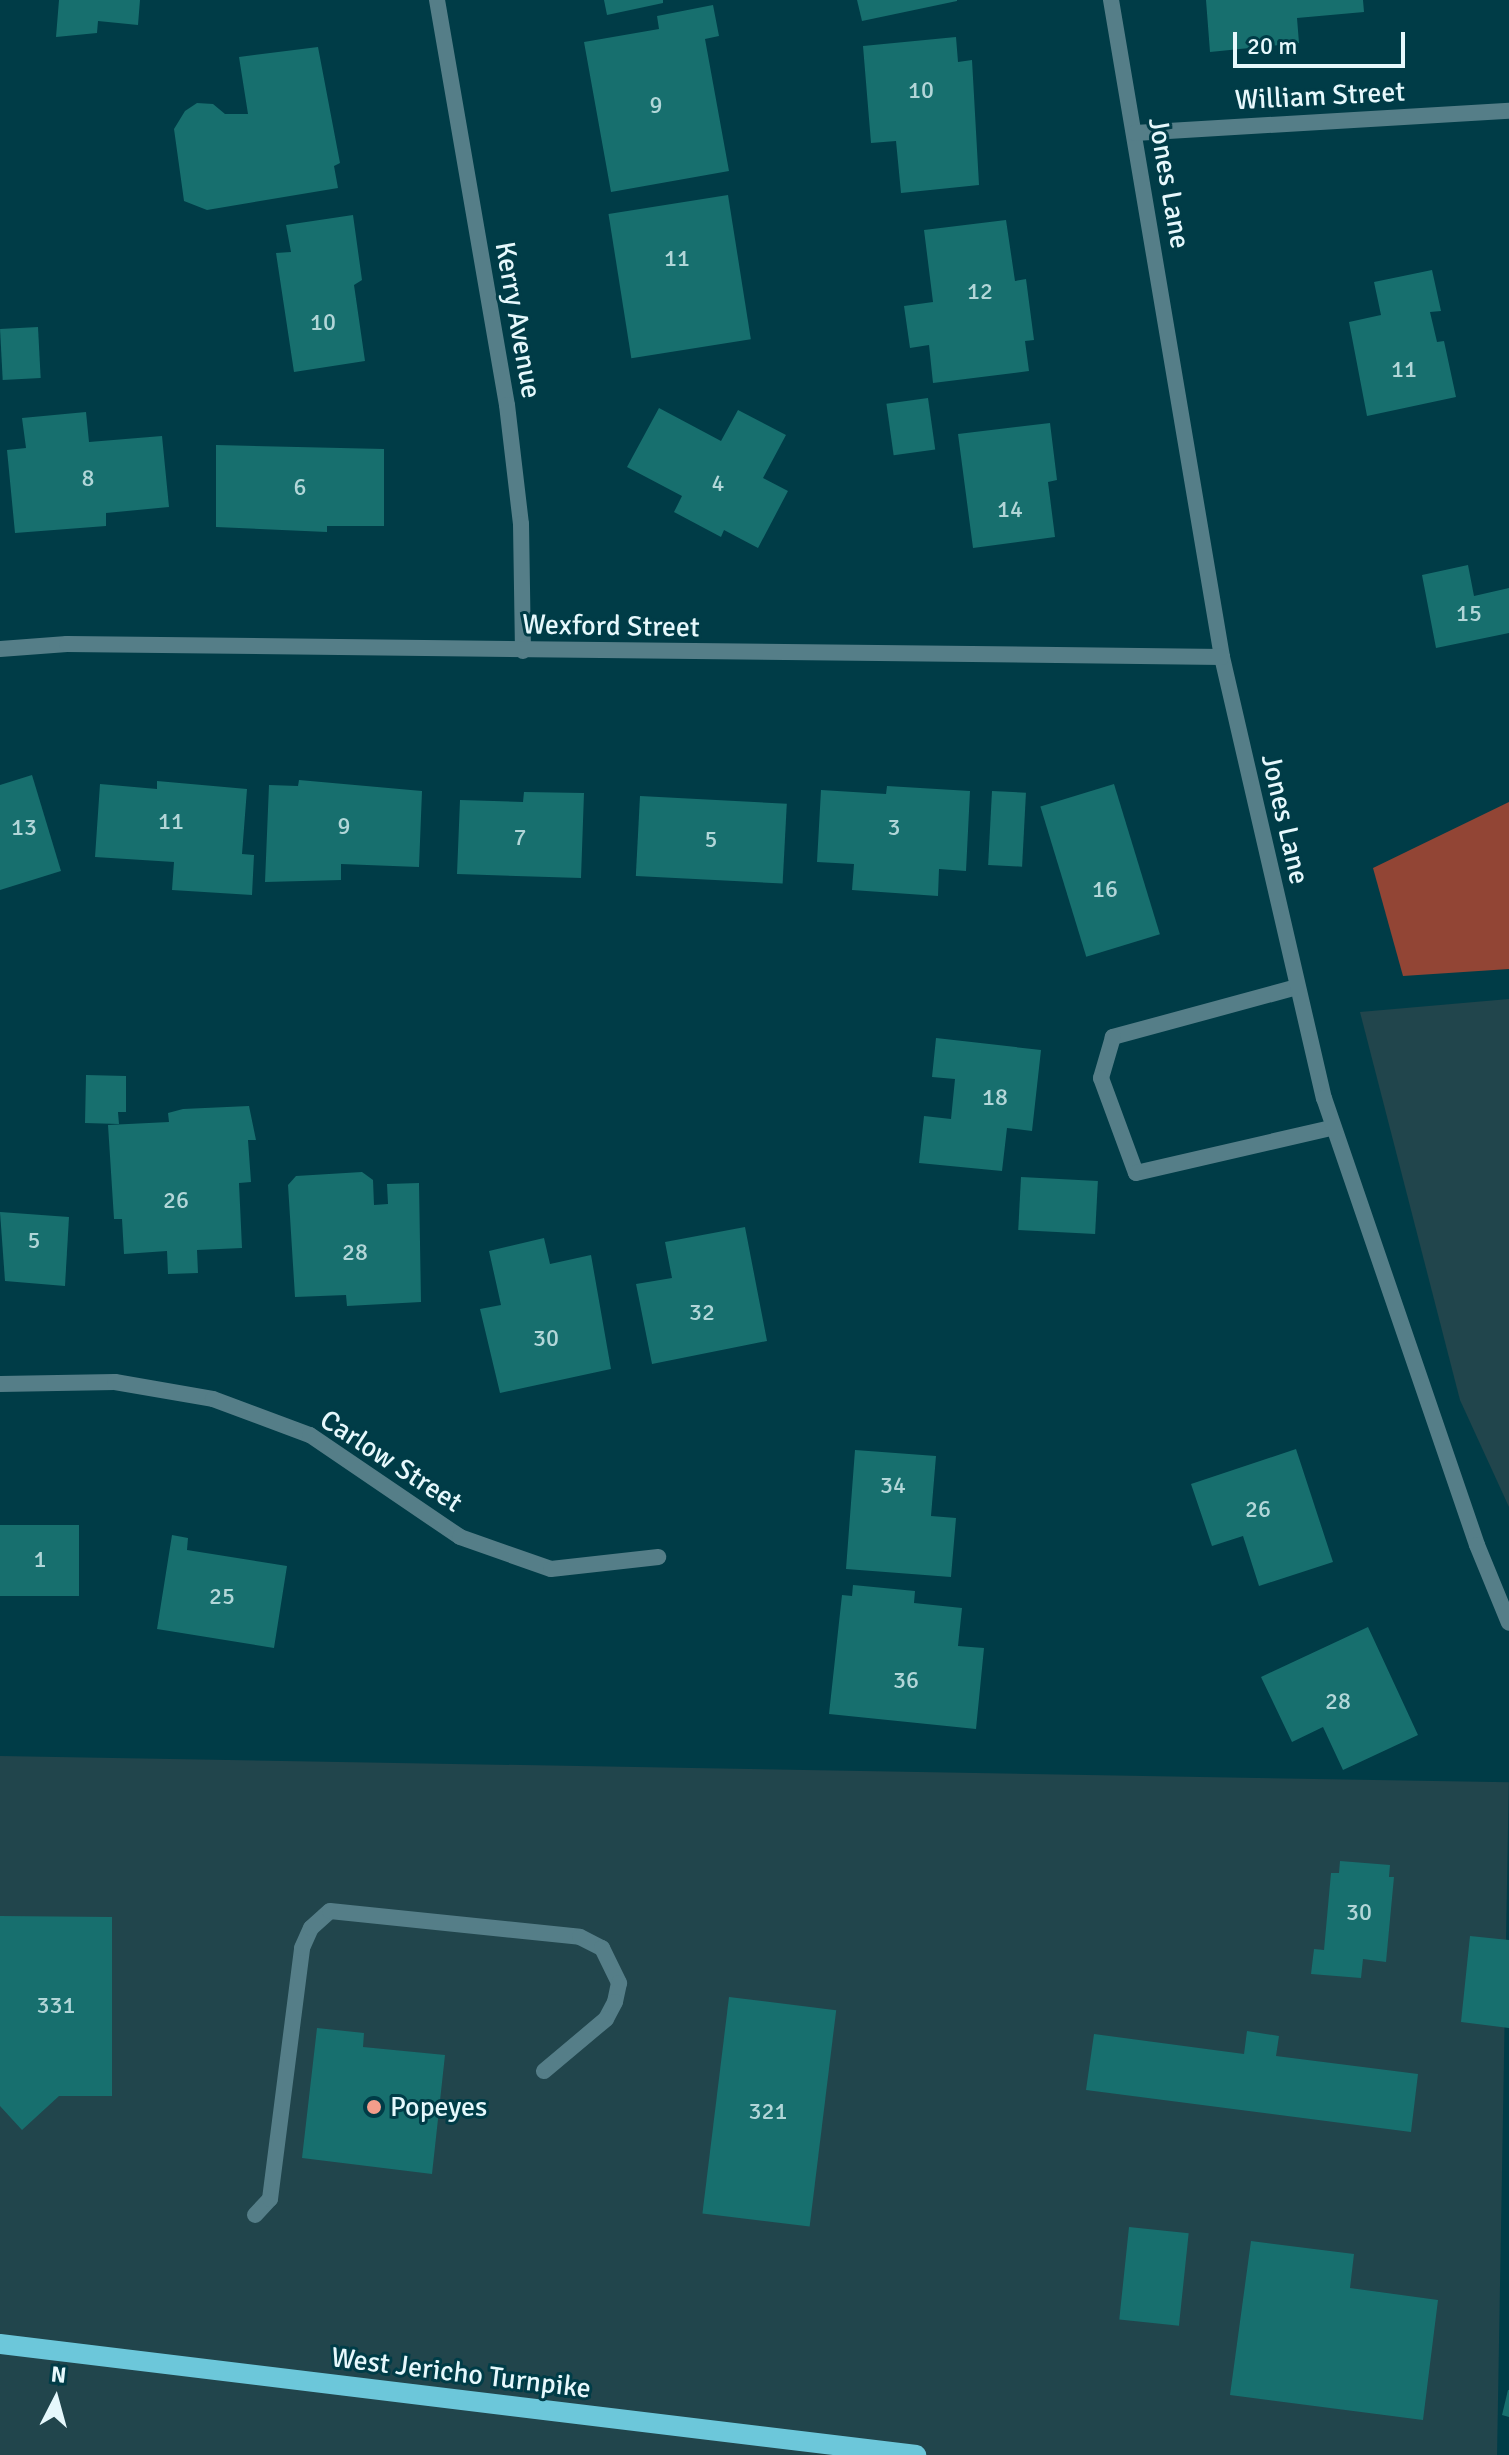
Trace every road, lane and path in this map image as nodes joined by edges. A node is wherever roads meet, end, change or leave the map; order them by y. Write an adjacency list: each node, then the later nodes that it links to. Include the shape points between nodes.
1 (437, 0): 6 (street, Kerry Avenue, via 507,405 521,524)
2 (1111, 0): 4 (street, Jones Lane)
3 (1509, 111): 4 (street, William Street)
4 (1135, 133): 7 (street, Jones Lane)
5 (0, 649): 6 (street, Wexford Street, via 67,644)
6 (523, 651): 7 (street, Wexford Street)
7 (1222, 657): 8 (street, Jones Lane)
8 (1297, 987): 9 (street, Jones Lane); 9 (street, via 1113,1037 1101,1078 1136,1173)
9 (1331, 1128): 12 (street, Jones Lane)
10 (0, 1384): 11 (street, Carlow Street, via 115,1382 213,1399 310,1435 460,1537 538,1565 551,1569)
11 (658, 1557)
12 (1509, 1623)
13 (544, 2071): 14 (street, via 606,2019 615,2002 619,1983 602,1948 580,1937 330,1911 311,1928 302,1948 270,2199)
14 (255, 2215)
15 (0, 2344): 16 (main road, West Jericho Turnpike)
16 (916, 2455)

